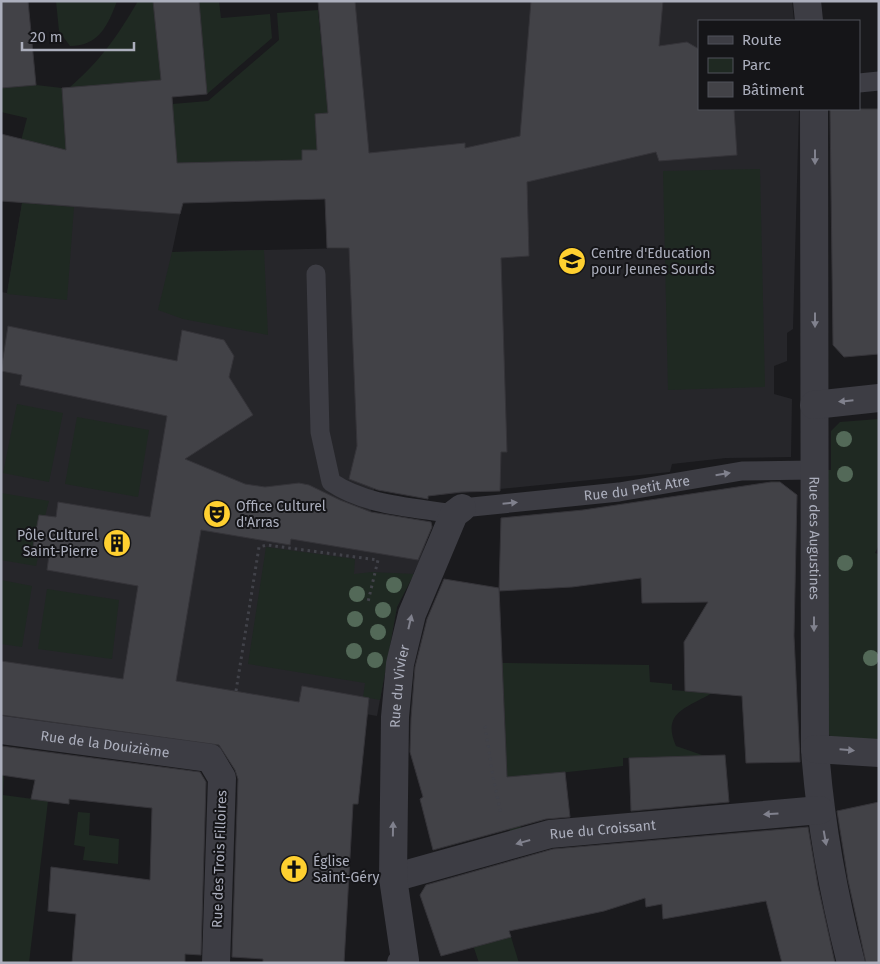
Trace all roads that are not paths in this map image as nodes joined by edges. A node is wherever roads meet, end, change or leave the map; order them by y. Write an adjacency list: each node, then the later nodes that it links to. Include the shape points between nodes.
1 (807, 1): 2 (street)
2 (809, 20)
3 (879, 81): 4 (lane)
4 (860, 83)
5 (814, 110): 8 (street, Rue des Augustines, one-way to 8)
6 (316, 274): 10 (lane, Rue du Petit Atre, via 320,432 332,482 349,494 372,500)
7 (879, 398): 8 (street, one-way to 8)
8 (814, 405): 9 (street, Rue des Augustines)
9 (813, 470): 10 (lane, Rue du Petit Atre, one-way to 9, via 619,492 742,471); 12 (street, Rue des Augustines, one-way to 12)
10 (458, 511): 16 (street, Rue du Vivier, one-way to 10, via 394,717 400,664 412,614)
11 (1, 730): 14 (street, Rue de la Douizième)
12 (815, 749): 13 (street, one-way to 13); 15 (street, Rue des Augustines)
13 (879, 753)
14 (210, 758): 18 (street, Rue des Trois Filloires, via 222,778)
15 (820, 810): 16 (street, Rue du Croissant, one-way to 16, via 550,834); 19 (street, Rue des Augustines, one-way to 19)
16 (393, 878): 17 (street, Rue du Vivier)
17 (405, 962)
18 (216, 963)
19 (851, 963)

